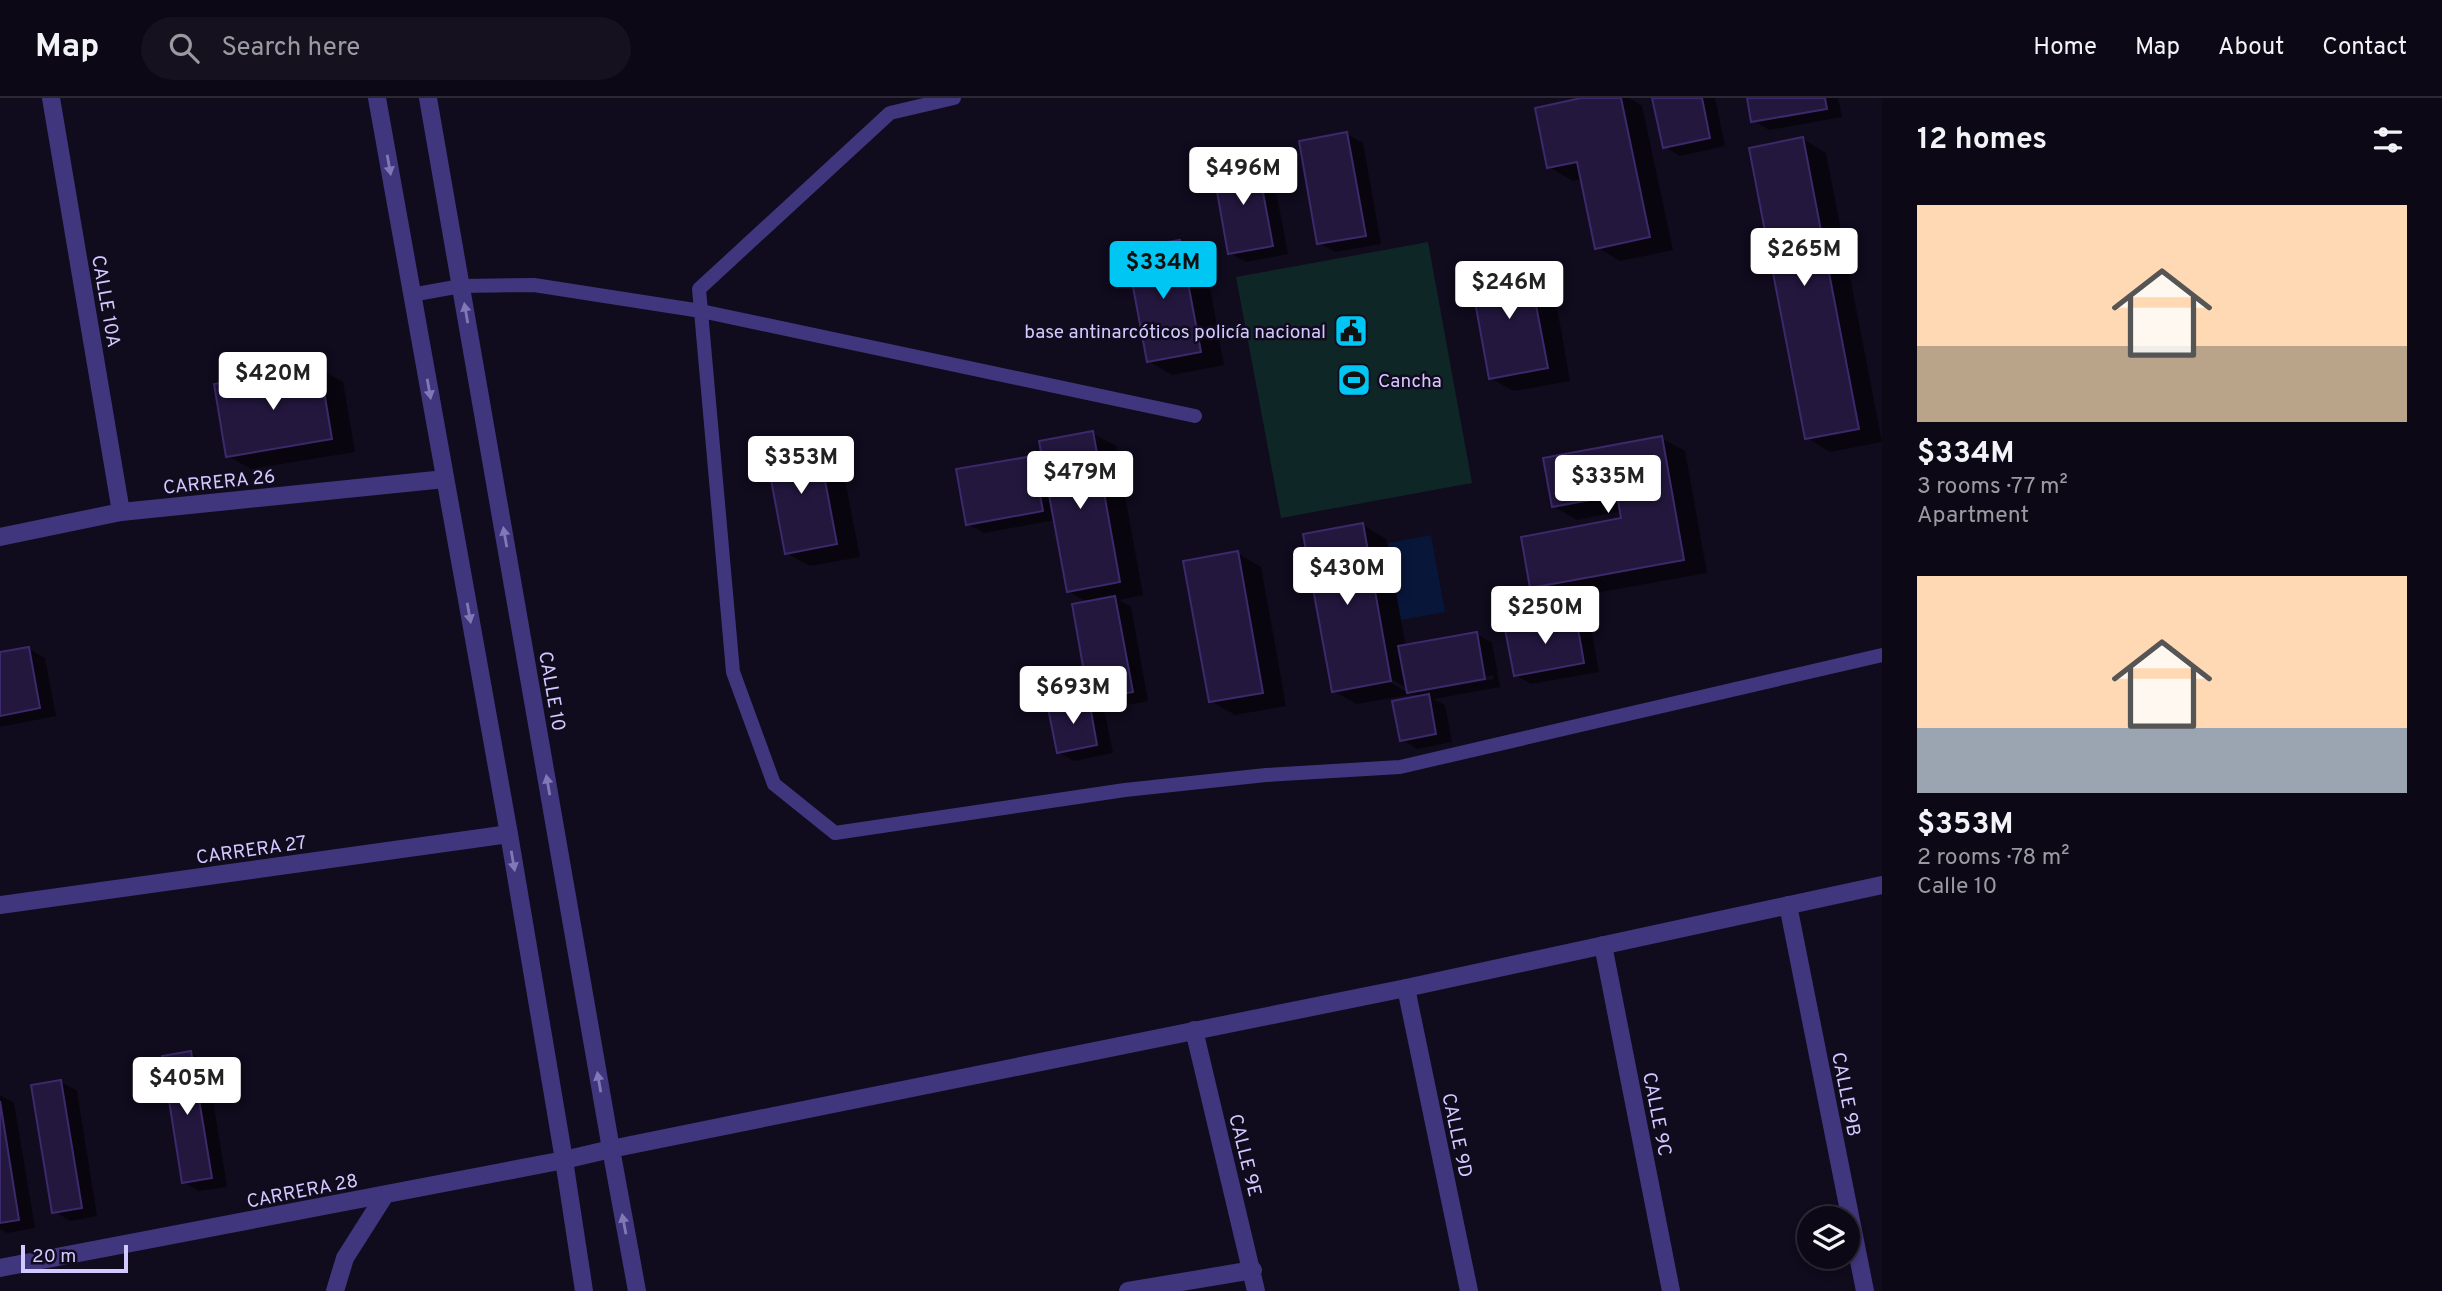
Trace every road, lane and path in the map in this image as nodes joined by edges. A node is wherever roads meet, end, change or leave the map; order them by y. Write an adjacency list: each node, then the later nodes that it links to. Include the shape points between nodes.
1 (51, 98): 10 (street, CALLE 10A)
2 (377, 98): 6 (street, one-way to 6)
3 (428, 98): 5 (street, CALLE 10)
4 (954, 98): 7 (lane, via 890,113 699,289)
5 (461, 286): 6 (lane); 7 (lane, via 534,285); 20 (street, CALLE 10, one-way to 5)
6 (411, 295): 9 (street, one-way to 9)
7 (701, 311): 8 (lane); 12 (lane, via 733,672 774,784 835,833 1125,790 1399,767)
8 (1195, 416)
9 (445, 479): 10 (street, CARRERA 26); 13 (street, one-way to 13)
10 (121, 512): 11 (street, CARRERA 26)
11 (0, 537)
12 (1882, 655)
13 (509, 834): 15 (street, CARRERA 27); 21 (street, one-way to 21)
14 (1882, 886): 16 (street, CARRERA 28)
15 (0, 905)
16 (1788, 905): 17 (street, CARRERA 28); 32 (street, CALLE 9B)
17 (1603, 945): 18 (street, CARRERA 28); 31 (street, CALLE 9C)
18 (1406, 988): 19 (street, CARRERA 28); 30 (street, CALLE 9D)
19 (1194, 1030): 20 (street, CARRERA 28); 24 (street, CALLE 9E)
20 (611, 1149): 21 (street, CARRERA 28); 27 (street, CALLE 10, one-way to 20)
21 (564, 1160): 22 (street, CARRERA 28); 26 (street)
22 (385, 1195): 23 (street, CARRERA 28); 25 (street, via 345,1258)
23 (0, 1268)
24 (1253, 1270): 28 (street); 29 (street, CALLE 9E)
25 (335, 1291)
26 (584, 1291)
27 (637, 1291)
28 (1128, 1291)
29 (1256, 1291)
30 (1469, 1291)
31 (1671, 1291)
32 (1865, 1291)

